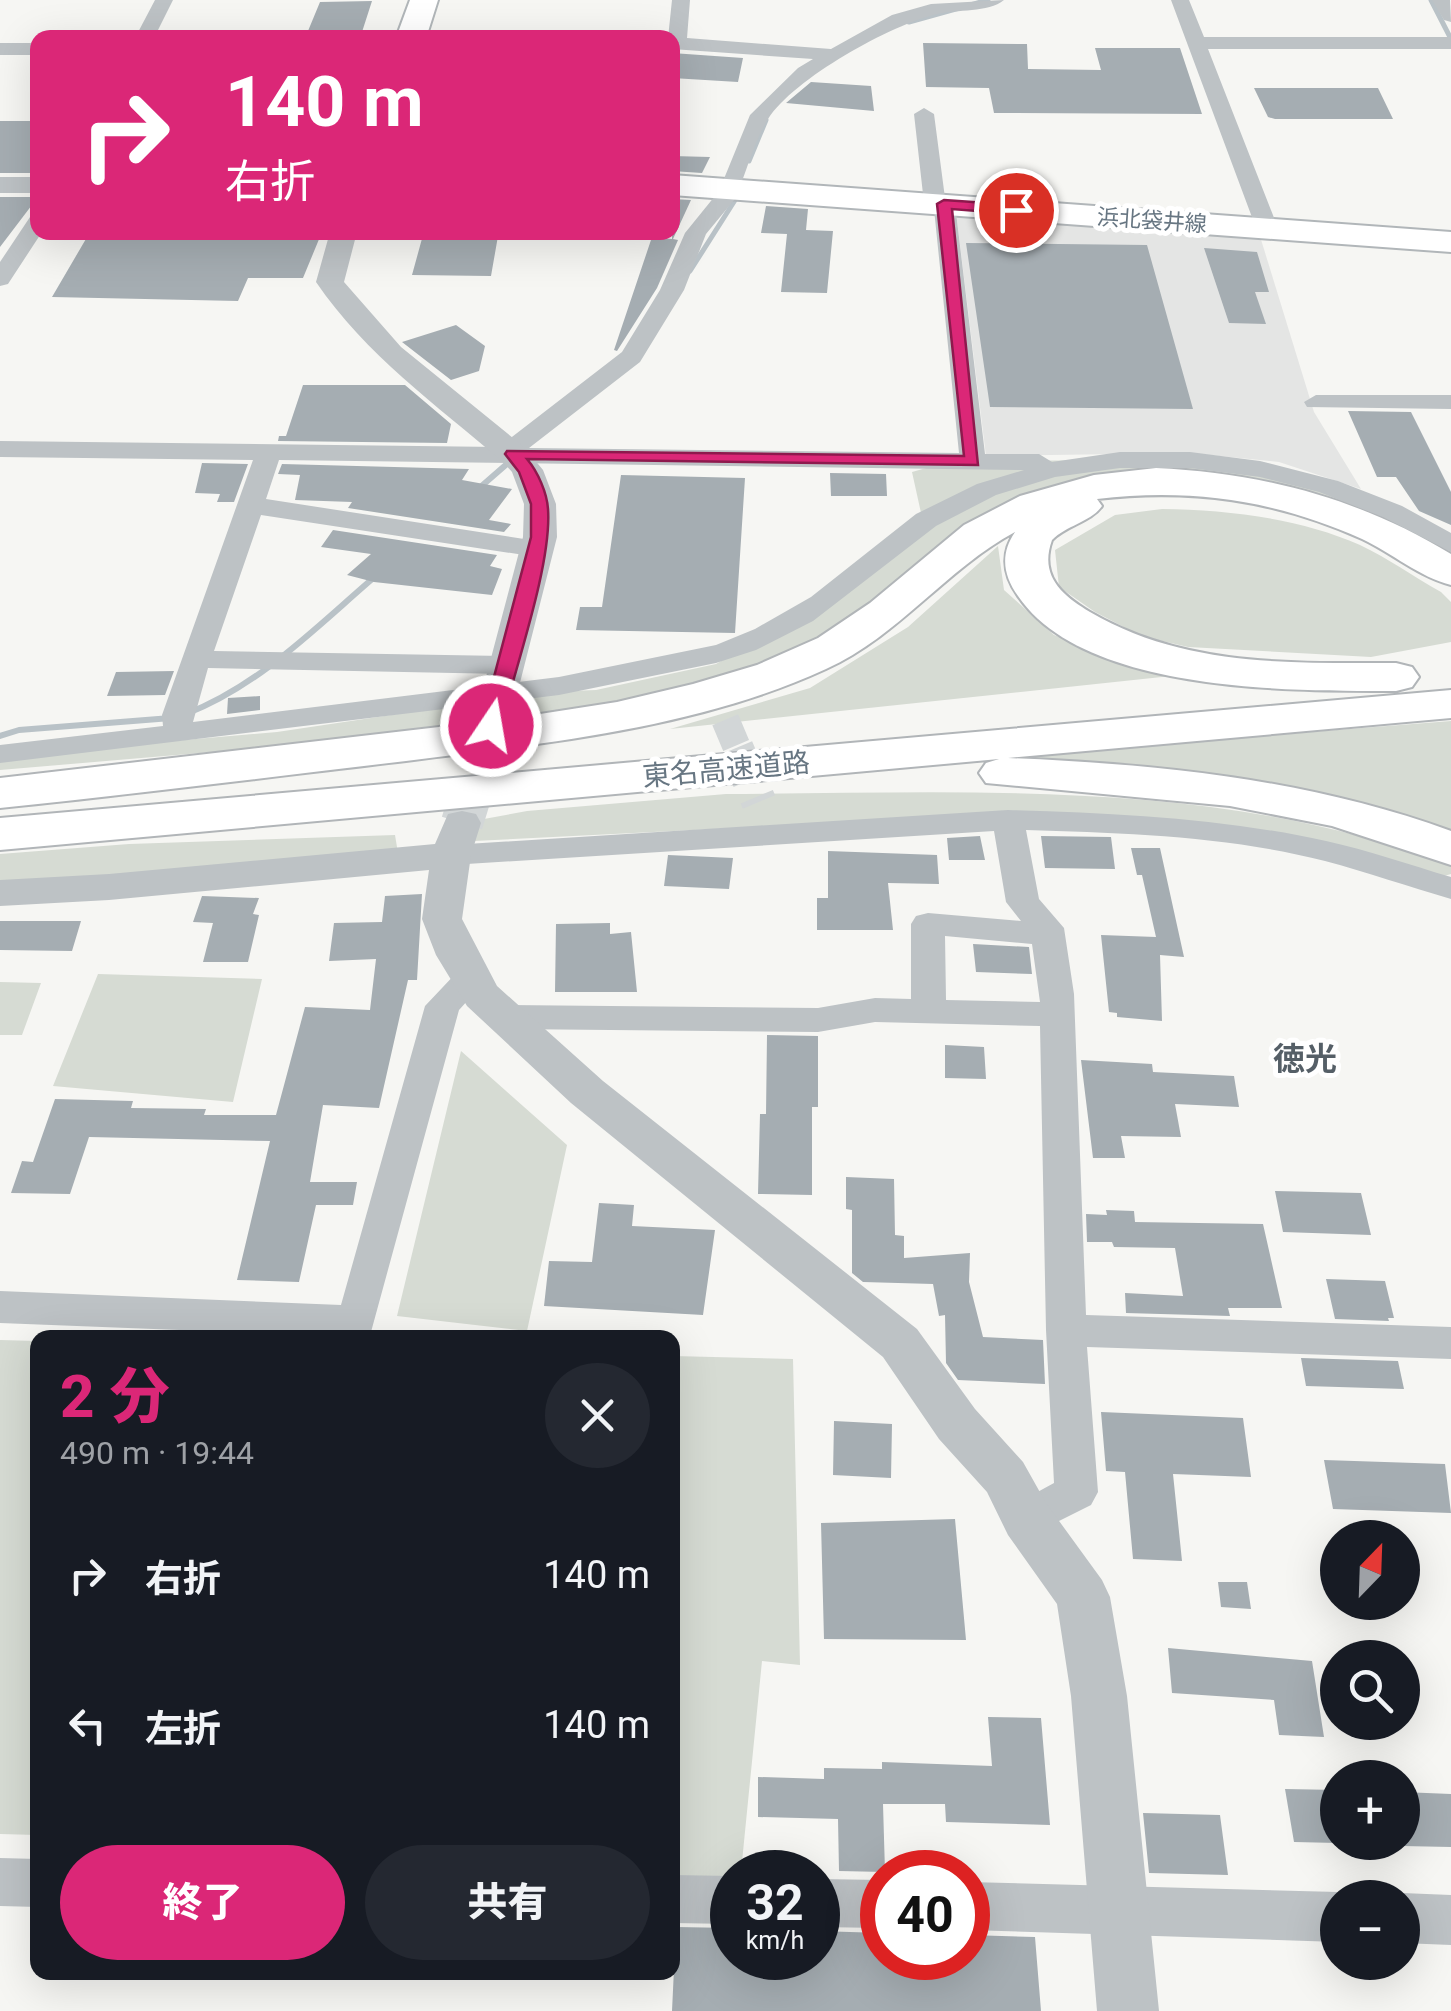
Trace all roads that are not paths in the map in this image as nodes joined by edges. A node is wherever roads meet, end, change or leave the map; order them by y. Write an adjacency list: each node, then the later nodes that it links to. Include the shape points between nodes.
1 (164, 0): 8 (street)
2 (424, 0): 9 (main road)
3 (681, 0): 10 (street)
4 (995, 0): 16 (street, via 919,12)
5 (1180, 0): 12 (street)
6 (1441, 0): 7 (street)
7 (1451, 16)
8 (148, 30)
9 (414, 30)
10 (677, 30)
11 (680, 43): 16 (street)
12 (1196, 43): 13 (street); 25 (street)
13 (1451, 43)
14 (0, 49): 15 (street)
15 (30, 49)
16 (831, 54): 21 (street, via 760,116)
17 (924, 114): 22 (street)
18 (0, 185): 19 (street)
19 (30, 185)
20 (680, 185): 21 (main road, 浜北袋井線)
21 (730, 188): 22 (main road, 浜北袋井線); 34 (street, via 696,233 672,290 631,357)
22 (940, 204): 25 (main road, 浜北袋井線); 35 (street)
23 (0, 224): 24 (street)
24 (30, 224)
25 (1267, 228): 28 (main road, 浜北袋井線)
26 (30, 234): 29 (street)
27 (341, 240): 34 (street, via 330,282 343,303)
28 (1451, 242)
29 (0, 279)
30 (1316, 402): 31 (street)
31 (1451, 402)
32 (0, 449): 33 (street)
33 (269, 452): 34 (street); 37 (street)
34 (511, 452): 35 (street); 39 (street, via 527,470 540,504)
35 (972, 461): 36 (street)
36 (1094, 464): 38 (street, via 1185,462 1292,477 1381,507); 45 (street, via 1030,474 956,504 808,611 705,670)
37 (250, 505): 39 (street); 42 (street)
38 (1451, 544)
39 (537, 549): 45 (street)
40 (1451, 572): 50 (main road, via 1389,532 1320,504 1267,492 1184,482 1082,489 1040,500 978,534 853,637 786,670 684,702 538,730)
41 (1451, 590): 44 (main road, via 1373,541 1310,515 1230,497 1092,502 1061,512 1027,546 1031,585 1048,604 1129,652 1184,667 1252,674)
42 (196, 660): 45 (street); 47 (street, via 177,714)
43 (1451, 673): 44 (main road, 東名高速道路)
44 (1397, 677): 50 (main road, 東名高速道路)
45 (497, 695): 47 (street)
46 (1451, 704): 49 (main road, 東名高速道路)
47 (179, 734): 48 (street)
48 (0, 754)
49 (676, 774): 53 (main road, 東名高速道路); 56 (main road, via 958,772 1144,782 1343,813)
50 (0, 794)
51 (759, 802): 54 (street)
52 (1008, 820): 54 (street); 57 (street, via 1130,823 1236,835 1326,851); 59 (street, via 1023,902)
53 (0, 834)
54 (771, 834): 55 (street)
55 (457, 839): 58 (street, via 109,887); 60 (street, via 442,920)
56 (1451, 848)
57 (1451, 888)
58 (0, 893)
59 (1048, 934): 61 (street, via 928,924); 62 (street)
60 (471, 978): 63 (street); 64 (street, via 443,1006 357,1321)
61 (929, 1011): 62 (street); 63 (street, via 874,1010 818,1020)
62 (1057, 1014): 65 (street)
63 (502, 1016): 67 (street, via 900,1343 957,1424 1006,1477)
64 (0, 1307)
65 (1066, 1330): 66 (street); 67 (street, via 1076,1492)
66 (1451, 1343)
67 (1027, 1519): 73 (street, via 1083,1597)
68 (0, 1882): 69 (street)
69 (30, 1883)
70 (680, 1899): 71 (street)
71 (710, 1900)
72 (990, 1907): 73 (street)
73 (1118, 1910): 74 (street); 77 (street)
74 (1320, 1916)
75 (1420, 1919): 76 (street)
76 (1451, 1920)
77 (1128, 2011)

